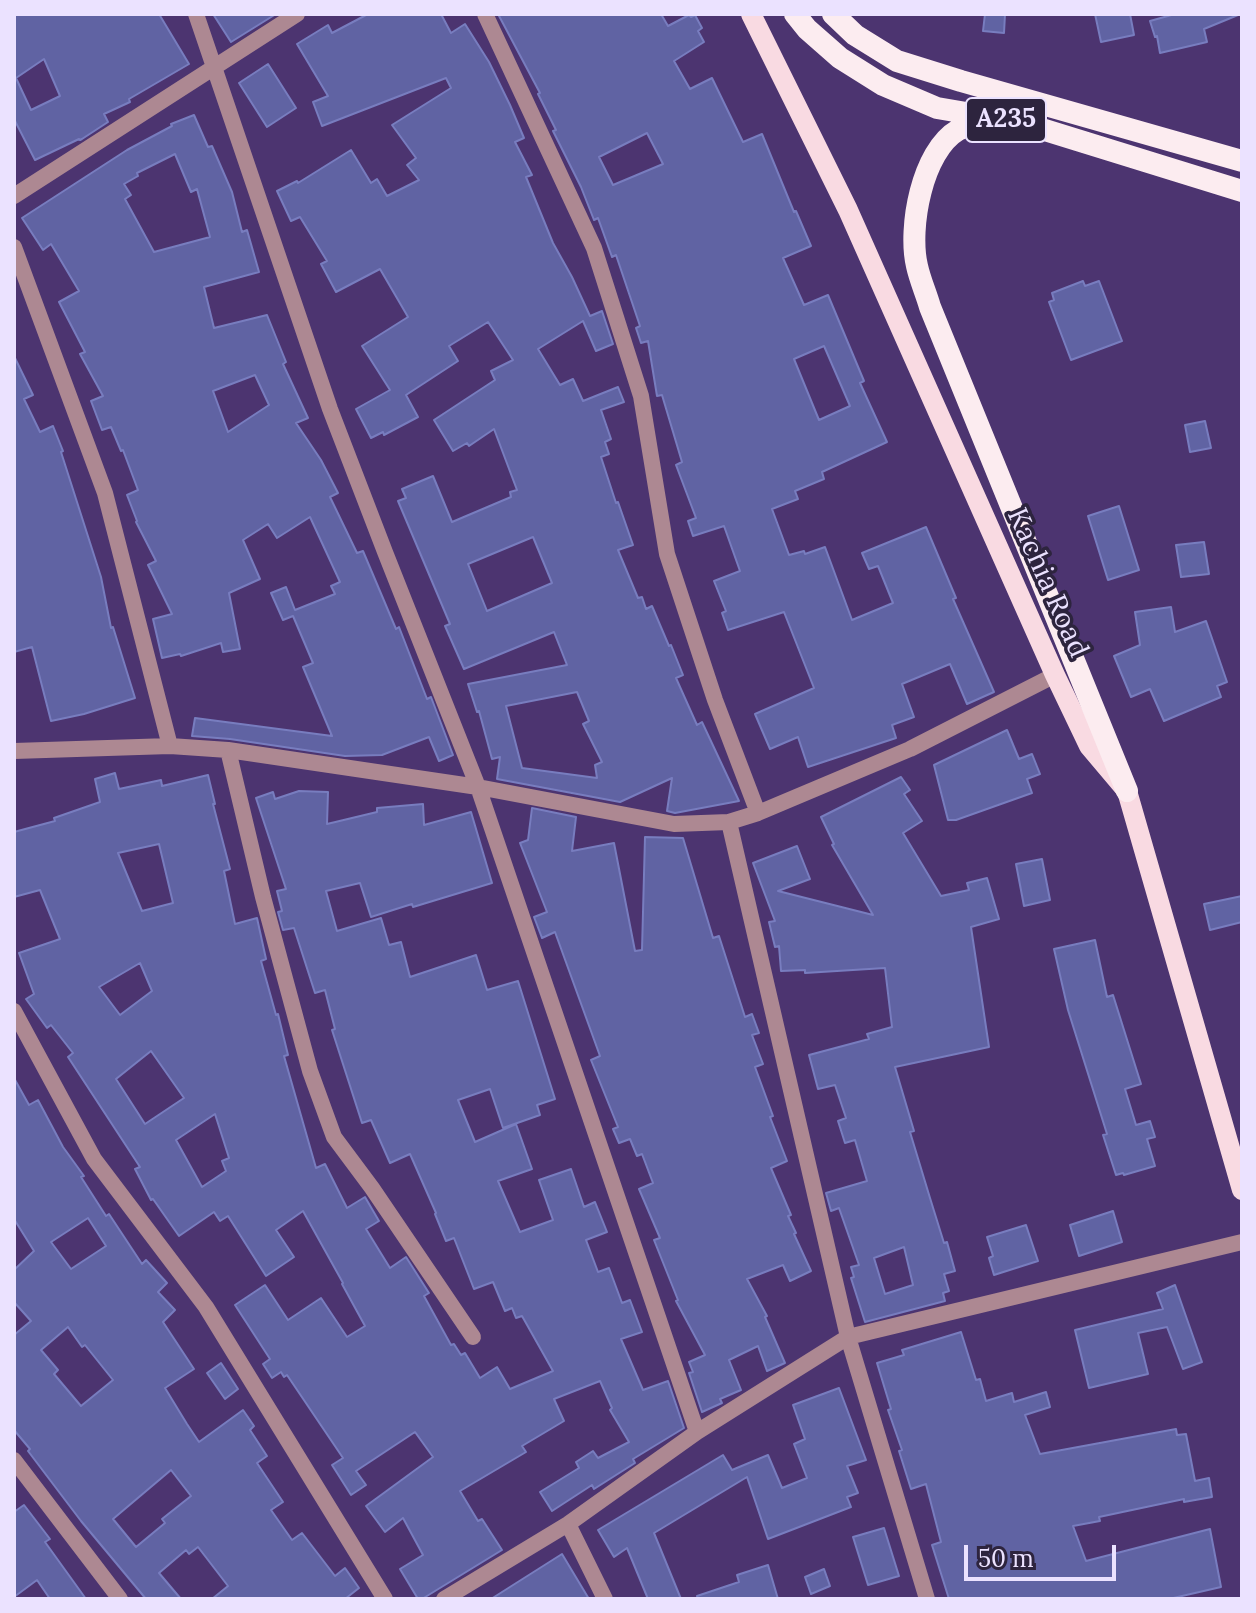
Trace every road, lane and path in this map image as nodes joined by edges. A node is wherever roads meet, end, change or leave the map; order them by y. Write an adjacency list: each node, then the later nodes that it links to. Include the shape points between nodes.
1 (196, 14): 7 (street)
2 (297, 14): 7 (street)
3 (485, 14): 19 (street, via 594,248 641,396 667,554)
4 (751, 14): 13 (main road, Kachia Road, via 848,210)
5 (795, 14): 8 (highway, A235, via 840,58 883,85 937,108)
6 (833, 14): 9 (highway, A235, via 897,61)
7 (214, 66): 11 (street); 17 (street, via 330,409)
8 (1019, 122): 10 (highway, A235); 18 (highway, via 968,126 943,144 920,192 916,264)
9 (1241, 161)
10 (1240, 191)
11 (14, 196)
12 (14, 247): 14 (street, via 105,493)
13 (1055, 675): 18 (main road, Kachia Road, via 1089,746); 19 (street, via 910,749)
14 (170, 746): 15 (street); 16 (street)
15 (228, 750): 17 (street); 24 (street, via 306,1056 334,1137)
16 (14, 751)
17 (478, 787): 20 (street, via 674,824); 26 (street)
18 (1127, 791): 22 (main road, Kachia Road)
19 (758, 813): 20 (street)
20 (729, 822): 25 (street)
21 (14, 1011): 30 (street, via 94,1159 206,1307)
22 (1242, 1190)
23 (1242, 1242): 25 (street)
24 (473, 1337)
25 (848, 1337): 26 (street); 33 (street)
26 (697, 1432): 28 (street)
27 (14, 1460): 29 (street)
28 (568, 1524): 31 (street); 32 (street)
29 (120, 1599)
30 (385, 1599)
31 (444, 1599)
32 (605, 1599)
33 (927, 1599)

